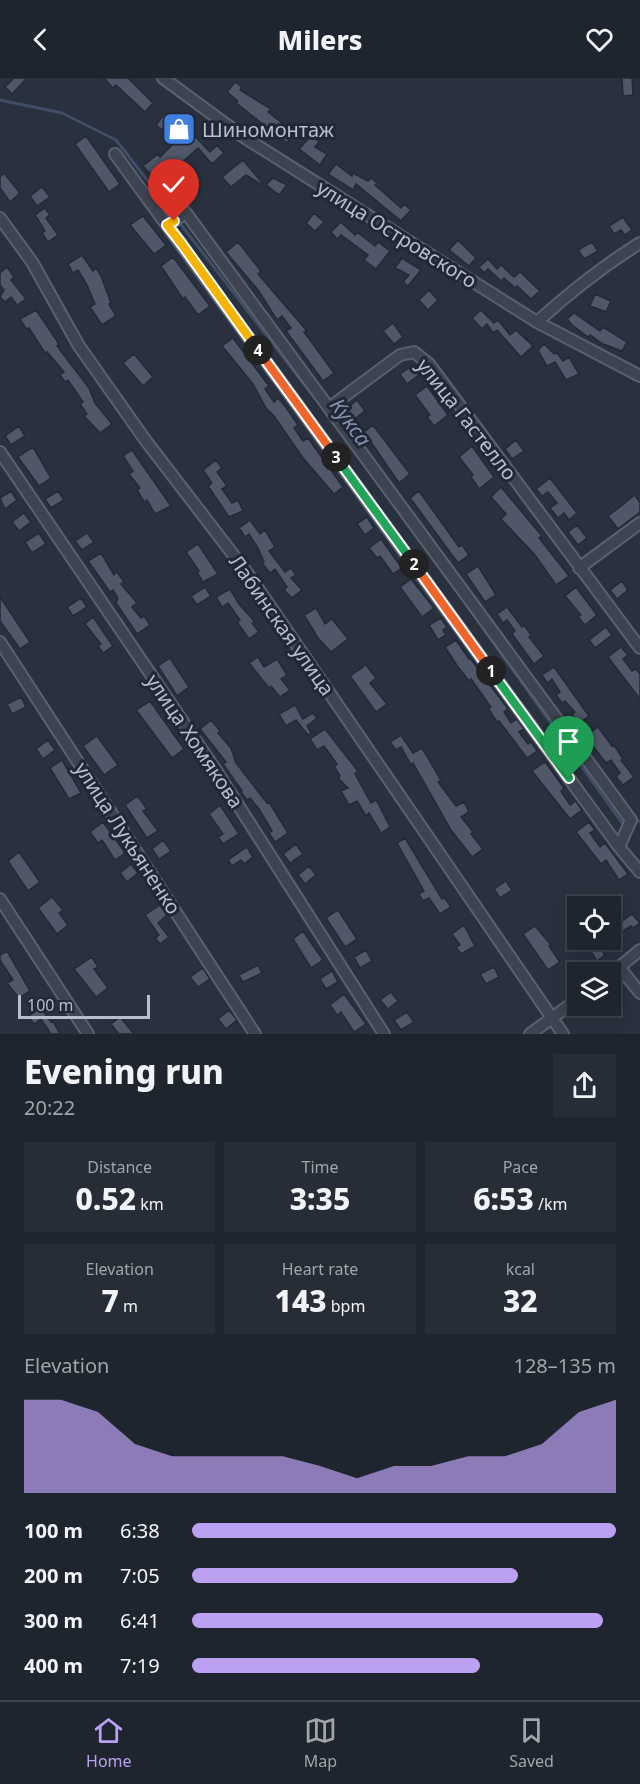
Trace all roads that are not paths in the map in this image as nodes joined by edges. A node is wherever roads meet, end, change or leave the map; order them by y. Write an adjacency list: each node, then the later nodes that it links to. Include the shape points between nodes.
1 (163, 78): 6 (street, улица Островского, via 243,136)
2 (116, 154): 4 (street)
3 (0, 218): 22 (street, Лабинская улица, via 32,262 79,346 248,574)
4 (174, 221): 8 (street, via 186,213); 14 (street)
5 (640, 243): 6 (street, via 568,294)
6 (537, 322): 7 (street, улица Островского)
7 (640, 376)
8 (330, 407): 11 (street, улица Гастелло, via 400,355 414,351 429,364); 14 (street, via 631,820)
9 (0, 452): 25 (street, улица Хомякова, via 217,772)
10 (640, 523): 11 (street)
11 (579, 568): 13 (street, улица Гастелло)
12 (0, 642): 24 (street, улица Лукьяненко)
13 (640, 648)
14 (619, 847): 15 (street)
15 (640, 872)
16 (0, 899): 23 (street)
17 (640, 950): 18 (street)
18 (621, 967)
19 (621, 969): 20 (street)
20 (640, 993)
21 (567, 1007): 22 (street)
22 (552, 1017): 26 (street); 27 (street, Лабинская улица)
23 (88, 1034)
24 (255, 1034)
25 (384, 1034)
26 (530, 1034)
27 (563, 1034)

